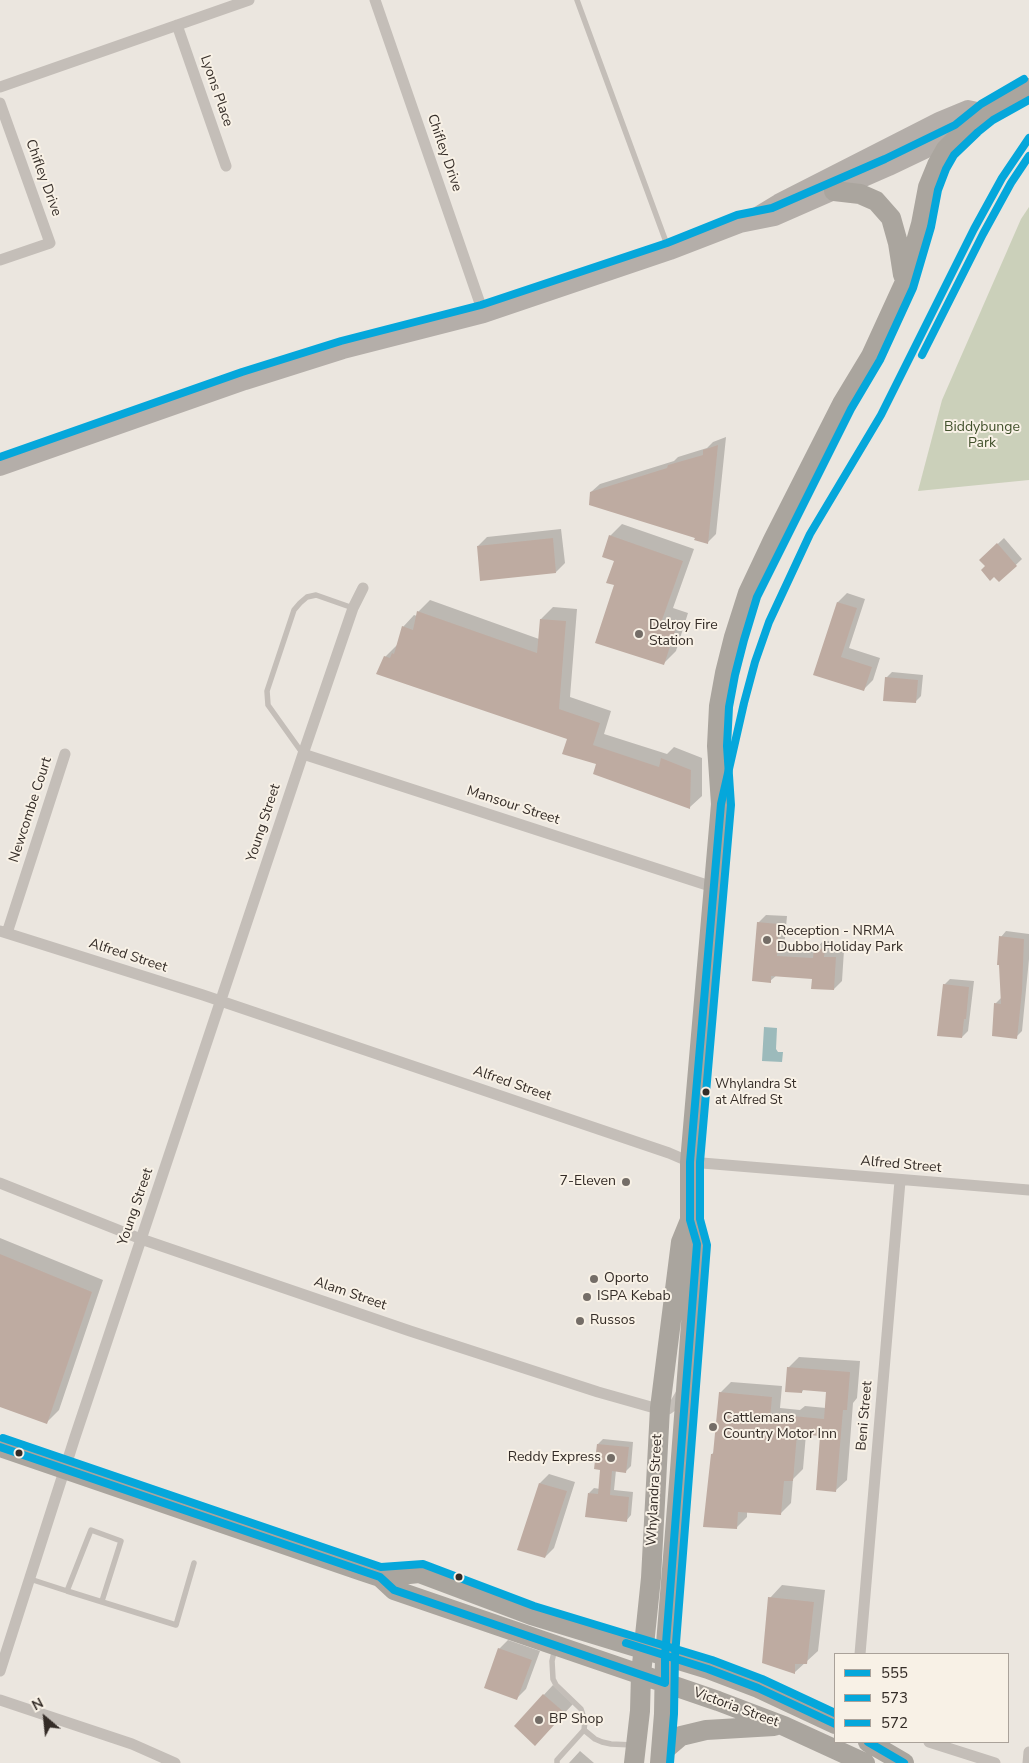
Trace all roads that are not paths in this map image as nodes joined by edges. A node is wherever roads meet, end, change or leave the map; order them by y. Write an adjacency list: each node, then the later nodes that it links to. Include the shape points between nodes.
1 (249, 0): 4 (street)
2 (375, 0): 16 (street, Chifley Drive)
3 (577, 0): 13 (lane)
4 (177, 26): 5 (street); 10 (street, Lyons Place)
5 (0, 88)
6 (1029, 88): 8 (highway, Whylandra Street)
7 (0, 102): 14 (street, Chifley Drive, via 50,243)
8 (987, 112): 9 (highway, Whylandra Street); 12 (street, via 968,108 946,117 778,202)
9 (960, 134): 11 (street); 15 (highway, Whylandra Street, via 946,149 928,187)
10 (226, 166)
11 (834, 191): 12 (street, via 775,218); 15 (highway, via 860,194 876,202 891,218)
12 (740, 225): 13 (street)
13 (670, 252): 16 (street)
14 (0, 260)
15 (904, 284): 22 (highway, Whylandra Street, via 871,356 842,404 773,540 748,593 734,637 719,706 720,804)
16 (484, 315): 17 (street, via 343,351)
17 (0, 468)
18 (363, 588): 19 (street, Young Street)
19 (353, 608): 21 (street, Young Street); 21 (lane, via 316,595 307,597 294,610 267,691 268,705)
20 (65, 754): 23 (street, Newcombe Court)
21 (303, 754): 22 (street, Mansour Street); 24 (street, Young Street)
22 (713, 887): 25 (highway, Whylandra Street)
23 (3, 932): 24 (street, Alfred Street)
24 (221, 1002): 25 (street, Alfred Street); 30 (street, Young Street)
25 (690, 1162): 26 (street, Alfred Street); 29 (highway, Whylandra Street)
26 (900, 1180): 28 (street, Alfred Street); 42 (street, Beni Street)
27 (0, 1183): 30 (street, Alam Street)
28 (1029, 1190)
29 (690, 1220): 31 (highway, Whylandra Street, via 697,1244); 32 (highway, Whylandra Street, via 681,1242)
30 (141, 1239): 32 (street, Alam Street, via 429,1337 598,1392); 34 (street, Young Street)
31 (685, 1386): 32 (street, via 676,1404 668,1409); 43 (highway, Whylandra Street)
32 (660, 1408): 41 (highway, Whylandra Street)
33 (0, 1447): 34 (highway, Victoria Street)
34 (65, 1468): 36 (highway, Victoria Street); 37 (street, Young Street)
35 (194, 1563): 39 (lane, via 176,1625)
36 (380, 1577): 40 (highway, Victoria Street, via 394,1590); 41 (highway, Victoria Street, via 419,1573 531,1615)
37 (30, 1579): 38 (lane); 44 (street, Young Street)
38 (67, 1591): 39 (lane); 39 (lane, via 91,1530 121,1541)
39 (102, 1601)
40 (556, 1644): 45 (highway, Victoria Street); 50 (lane, via 552,1661 553,1679 583,1713)
41 (644, 1648): 43 (highway, Victoria Street); 45 (highway, Whylandra Street)
42 (860, 1653)
43 (665, 1656): 46 (highway, Whylandra Street); 48 (highway, Victoria Street, via 708,1668)
44 (0, 1671)
45 (641, 1674): 46 (highway, Victoria Street); 54 (highway, Whylandra Street)
46 (665, 1683): 49 (highway, Victoria Street); 55 (highway, Whylandra Street)
47 (0, 1700): 58 (street, via 132,1744)
48 (834, 1724)
49 (784, 1726): 55 (highway, via 706,1730 681,1736); 56 (highway, Victoria Street)
50 (584, 1730): 54 (lane, via 595,1739); 57 (lane)
51 (870, 1743): 59 (highway)
52 (933, 1743): 60 (street)
53 (1029, 1752): 61 (street)
54 (635, 1754)
55 (660, 1758)
56 (853, 1760)
57 (557, 1761)
58 (175, 1763)
59 (904, 1763)
60 (995, 1763)
61 (1028, 1763)

